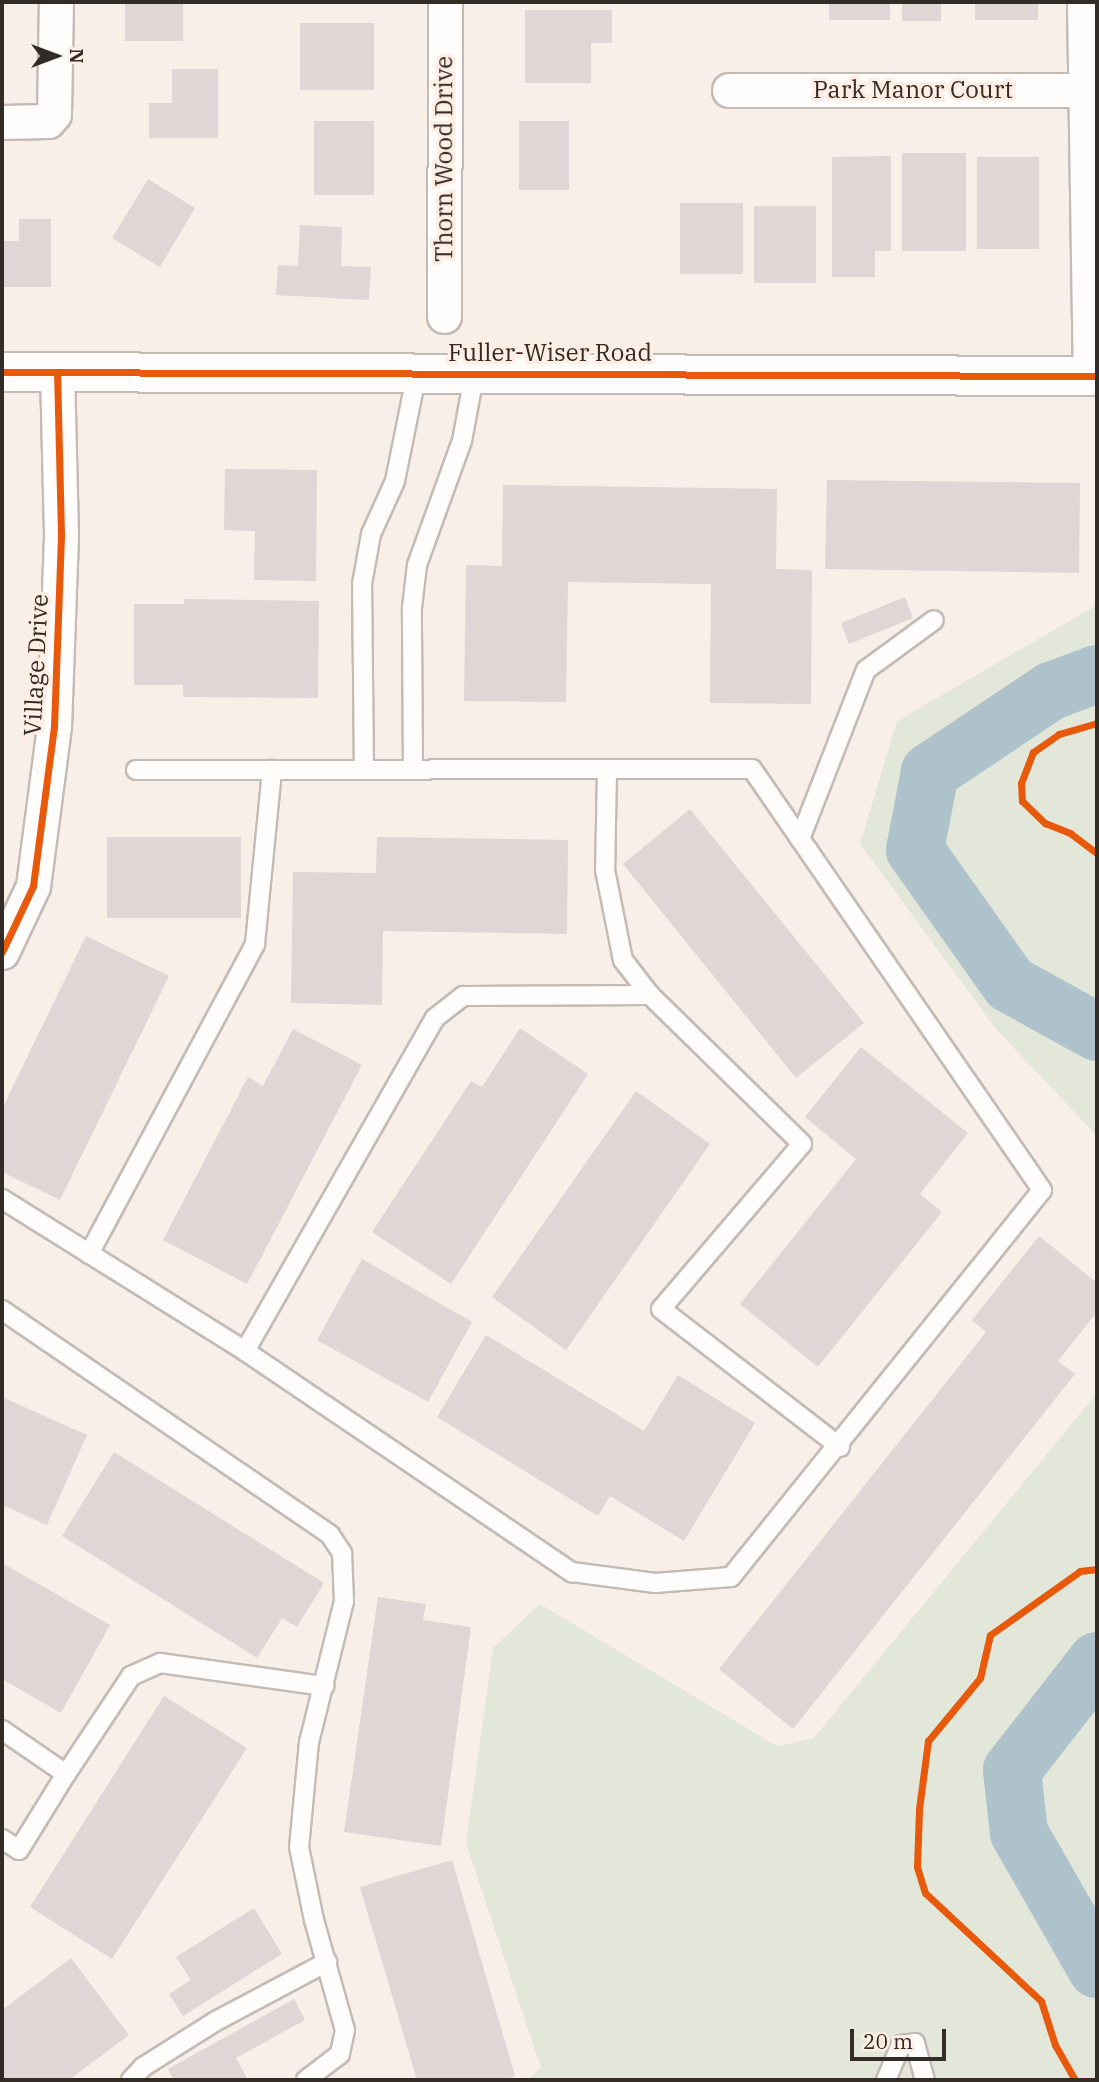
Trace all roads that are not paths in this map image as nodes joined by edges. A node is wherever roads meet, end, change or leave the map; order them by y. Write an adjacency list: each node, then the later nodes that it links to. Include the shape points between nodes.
1 (56, 2): 6 (street, via 54,114 48,121)
2 (445, 2): 7 (street, Thorn Wood Drive)
3 (1084, 2): 5 (street)
4 (729, 90): 5 (street, Park Manor Court)
5 (1091, 90): 12 (street)
6 (2, 122)
7 (444, 316)
8 (475, 371): 11 (street, Fuller-Wiser Road); 12 (street, Fuller-Wiser Road); 18 (lane, via 462,441 416,565)
9 (2, 372): 10 (street, Fuller-Wiser Road)
10 (57, 372): 11 (street, Fuller-Wiser Road); 20 (street, Village Drive, via 61,534 54,727 33,886)
11 (416, 372): 17 (lane, via 395,481 371,534 362,584)
12 (1093, 376)
13 (934, 620): 19 (lane, via 866,670)
14 (607, 769): 18 (lane); 19 (lane, via 752,769); 21 (lane, via 605,870 623,960)
15 (136, 770): 16 (lane)
16 (272, 770): 17 (lane); 23 (lane, via 255,944)
17 (364, 770): 18 (lane)
18 (413, 770)
19 (800, 839): 26 (lane, via 1042,1190)
20 (2, 951)
21 (650, 995): 25 (lane, via 463,996 435,1018); 26 (lane, via 802,1144 661,1309)
22 (2, 1199): 23 (lane)
23 (89, 1254): 25 (lane)
24 (2, 1310): 27 (lane, via 330,1535 342,1553 345,1575)
25 (246, 1350): 26 (lane, via 572,1572 655,1583 731,1577)
26 (840, 1447)
27 (324, 1686): 29 (lane, via 160,1663 131,1676); 31 (lane, via 309,1742 299,1847)
28 (2, 1730): 29 (lane)
29 (66, 1774): 30 (lane, via 19,1850)
30 (2, 1839)
31 (327, 1962): 32 (lane, via 216,2021 143,2067); 33 (lane, via 345,2030 340,2054)
32 (131, 2080)
33 (306, 2080)
34 (886, 2080): 35 (lane, via 901,2045 915,2043)
35 (925, 2080)

